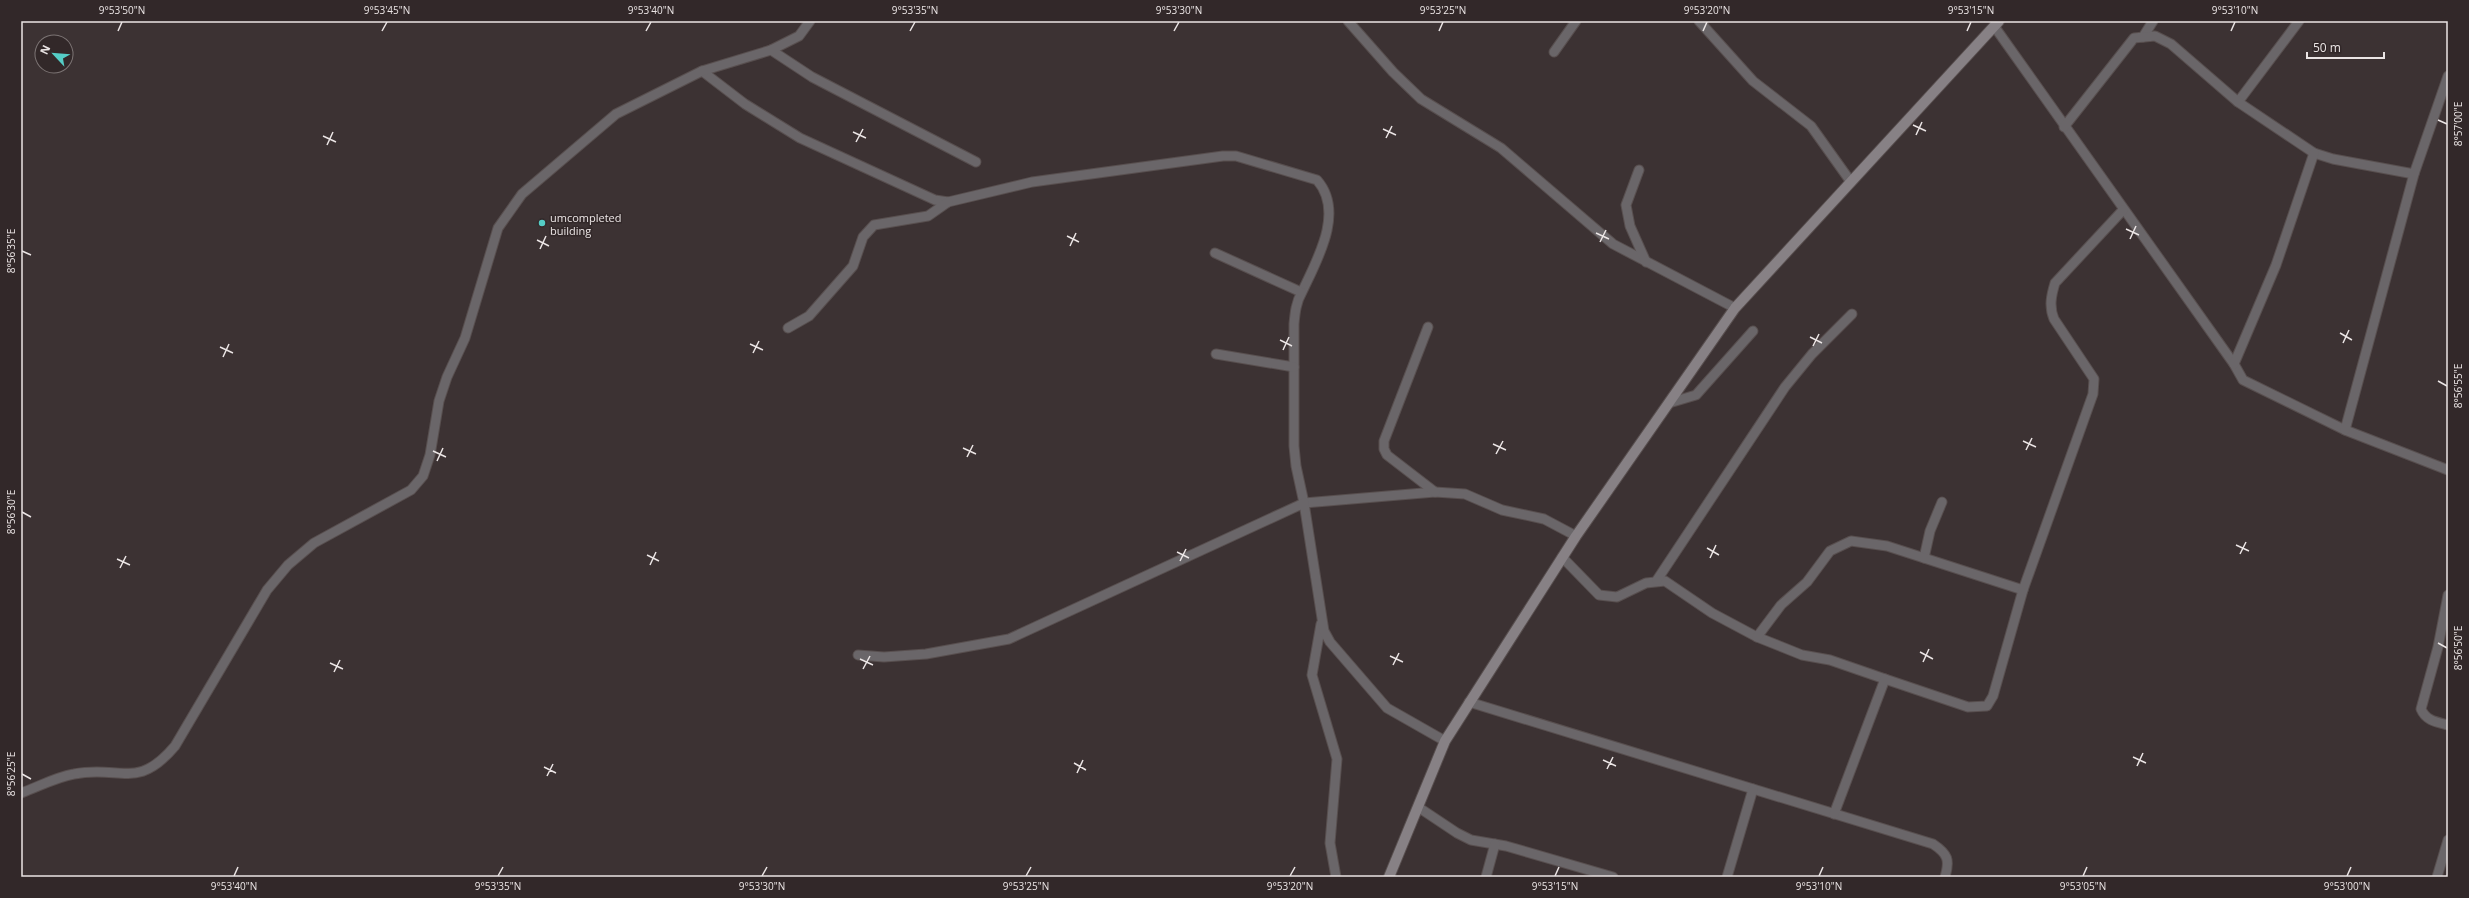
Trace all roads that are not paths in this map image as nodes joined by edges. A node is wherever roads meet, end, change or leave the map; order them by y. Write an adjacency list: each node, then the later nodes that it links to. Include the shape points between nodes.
1 (810, 21): 9 (street, via 799,36)
2 (1348, 21): 23 (street, via 1421,99 1501,148 1613,244)
3 (1576, 21): 10 (street)
4 (1699, 21): 19 (street, via 1753,81 1811,126)
5 (2152, 21): 8 (street)
6 (2299, 21): 13 (street)
7 (1997, 24): 14 (street); 19 (main road)
8 (2143, 37): 13 (street, via 2155,36 2171,44); 14 (street, via 2134,38)
9 (771, 50): 11 (street); 16 (street, via 812,78)
10 (1554, 52)
11 (702, 71): 20 (street, via 745,104 800,138 925,196); 53 (street, via 616,114 522,194 498,228 465,338 439,401 430,455 423,476 411,490 314,543 288,566 267,590 175,746 162,761 134,775 97,772 73,774)
12 (2448, 76): 18 (street)
13 (2238, 102): 15 (street)
14 (2064, 127): 21 (street)
15 (2314, 153): 18 (street); 31 (street, via 2276,265)
16 (976, 162)
17 (1639, 170): 23 (street, via 1626,205 1630,226)
18 (2414, 174): 34 (street)
19 (1851, 182): 25 (main road)
20 (948, 202): 24 (street, via 1032,182 1236,156 1302,174 1317,180 1325,189 1329,207 1328,227 1311,274); 28 (street, via 928,216 874,225 863,236 853,266 809,316)
21 (2123, 210): 31 (street); 43 (street, via 2055,283 2052,294 2050,311 2094,379 2093,394)
22 (1215, 253): 24 (street)
23 (1646, 262): 25 (street)
24 (1301, 292): 32 (street, via 1294,324)
25 (1735, 308): 33 (main road)
26 (1852, 314): 42 (street, via 1812,354 1784,387)
27 (1428, 327): 36 (street, via 1384,441 1384,449 1387,455)
28 (788, 328)
29 (1753, 331): 33 (street, via 1696,395)
30 (1216, 354): 32 (street)
31 (2234, 364): 34 (street, via 2243,380)
32 (1294, 367): 38 (street, via 1296,466)
33 (1669, 403): 39 (main road)
34 (2345, 430): 35 (street)
35 (2448, 470)
36 (1435, 492): 38 (street); 39 (street, via 1476,497 1502,510 1544,519)
37 (1942, 502): 41 (street, via 1930,531)
38 (1304, 503): 45 (street); 47 (street, via 1009,639 926,654 884,657)
39 (1576, 536): 40 (main road)
40 (1562, 557): 42 (street, via 1599,595 1607,597 1617,597); 49 (main road)
41 (1924, 558): 43 (street); 46 (street, via 1887,546 1850,541 1830,551 1808,582 1781,605)
42 (1656, 580): 46 (street, via 1676,587 1712,613)
43 (2023, 590): 48 (street, via 1988,706 1968,707)
44 (2448, 594): 50 (street, via 2438,647 2421,710 2431,721)
45 (1322, 621): 51 (street, via 1330,642 1377,699 1399,716); 58 (street, via 1312,675 1337,759 1330,844)
46 (1757, 637): 48 (street, via 1802,655 1830,660)
47 (858, 655)
48 (1885, 680): 55 (street)
49 (1469, 702): 51 (main road); 52 (street)
50 (2448, 725)
51 (1444, 741): 54 (main road)
52 (1753, 789): 55 (street); 62 (street)
53 (21, 793)
54 (1418, 807): 57 (street, via 1457,833 1483,843); 59 (main road)
55 (1834, 814): 63 (street, via 1933,844 1944,851 1948,860)
56 (2448, 840): 64 (street)
57 (1495, 844): 60 (street); 61 (street)
58 (1336, 877)
59 (1389, 877)
60 (1486, 877)
61 (1613, 877)
62 (1727, 877)
63 (1945, 877)
64 (2437, 877)

